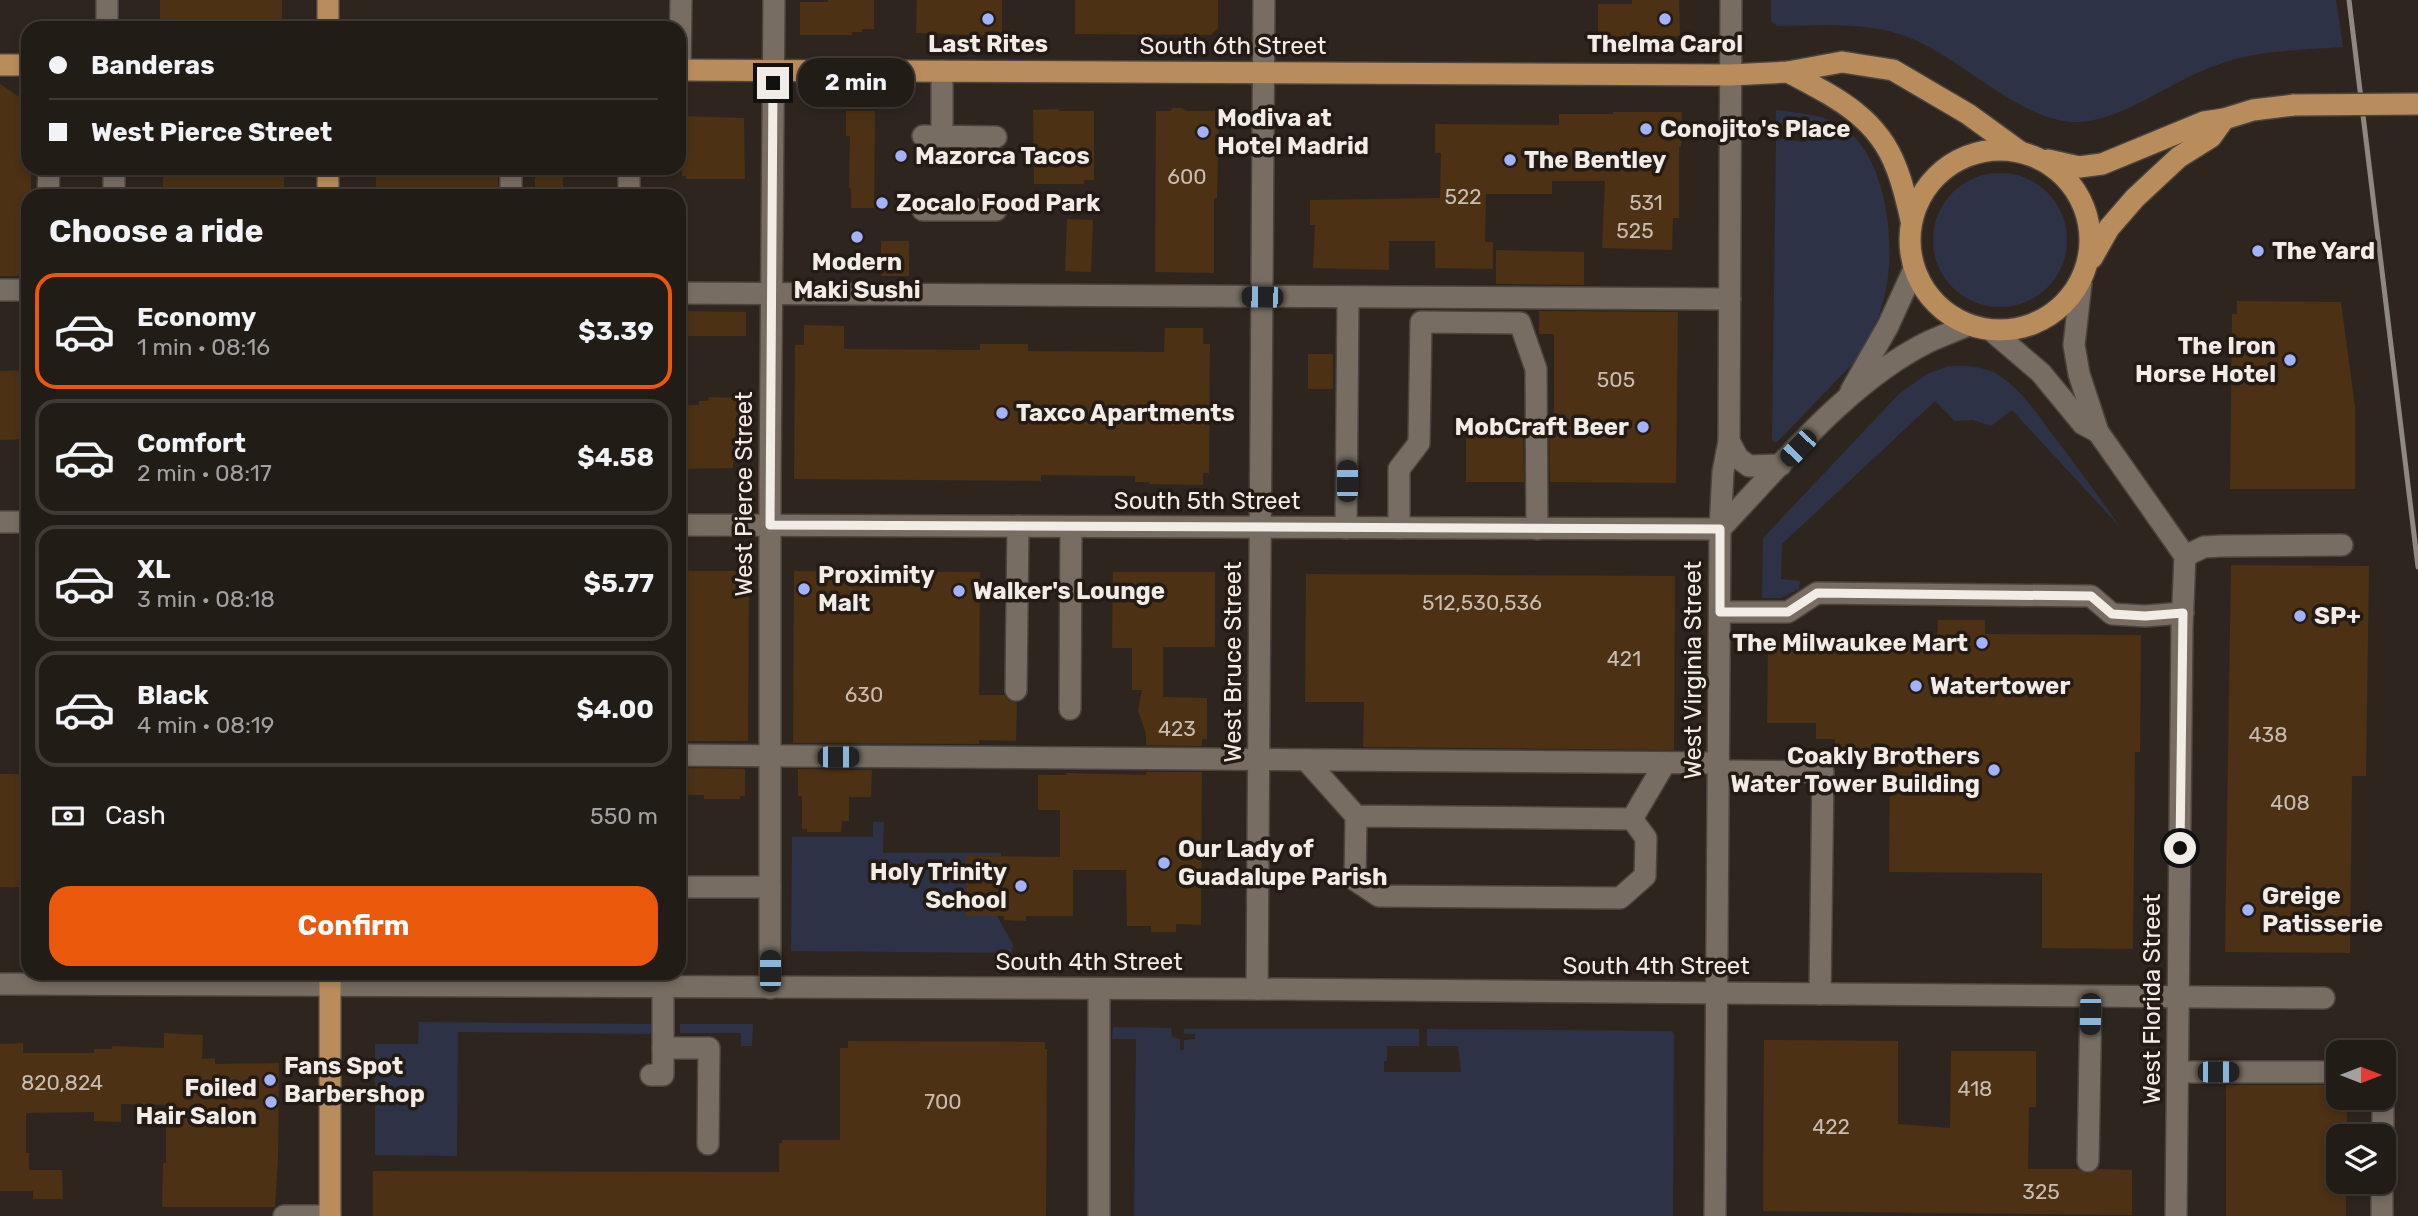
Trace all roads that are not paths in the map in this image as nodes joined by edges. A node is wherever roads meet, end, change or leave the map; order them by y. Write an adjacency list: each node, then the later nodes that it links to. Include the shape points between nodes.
1 (107, 0): 7 (street)
2 (328, 0): 8 (main road)
3 (681, 0): 9 (street)
4 (774, 0): 13 (street, West Pierce Street)
5 (1264, 0): 16 (street, West Bruce Street)
6 (1731, 0): 17 (street, West Virginia Street)
7 (107, 21)
8 (328, 21)
9 (680, 21)
10 (0, 65): 11 (main road)
11 (21, 65)
12 (686, 70): 13 (main road, South 6th Street)
13 (773, 71): 14 (main road, South 6th Street); 31 (street, West Pierce Street)
14 (942, 71): 16 (main road, South 6th Street); 20 (street, via 933,137)
15 (1788, 72): 17 (main road, South 6th Street); 21 (main road, South 6th Street, via 1842,62 1893,70 1968,114); 25 (main road, via 1848,104 1882,139 1896,166)
16 (1264, 73): 17 (main road, South 6th Street); 32 (street, West Bruce Street)
17 (1731, 75): 34 (street, West Virginia Street)
18 (2418, 104): 19 (main road, bridge, via 2294,104)
19 (2224, 119): 22 (main road, via 2204,122 2102,164 2079,167); 27 (main road, via 2211,137 2179,157 2135,198 2109,228)
20 (996, 137)
21 (2019, 151): 22 (main road); 25 (main road, via 1991,149 1964,156 1940,172 1922,193)
22 (2042, 159): 27 (main road, via 2063,174 2088,216 2091,241)
23 (996, 210): 24 (street)
24 (923, 211)
25 (1912, 220): 26 (main road)
26 (1914, 269): 35 (main road, via 1926,293 1945,312); 37 (street)
27 (2084, 274): 36 (main road, via 2064,304 2043,320 2018,329); 38 (street, via 2074,345)
28 (0, 290): 29 (street)
29 (21, 290)
30 (686, 293): 31 (street)
31 (771, 294): 32 (street); 44 (street, West Pierce Street)
32 (1262, 297): 33 (street); 47 (street, West Bruce Street)
33 (1348, 297): 34 (street); 48 (street)
34 (1730, 299): 39 (street, West Virginia Street)
35 (1968, 325): 36 (main road); 37 (street, via 1902,357)
36 (1992, 331): 38 (street, via 2041,373 2083,424)
37 (1847, 398): 40 (street)
38 (2098, 432): 53 (street)
39 (1729, 441): 40 (street, via 1738,458 1749,466); 51 (street, West Virginia Street)
40 (1781, 465): 51 (street)
41 (0, 522): 42 (street)
42 (21, 522)
43 (686, 525): 44 (street, South 5th Street)
44 (770, 525): 45 (street, South 5th Street); 59 (street, West Pierce Street)
45 (1018, 526): 46 (street, South 5th Street); 56 (street)
46 (1071, 527): 47 (street, South 5th Street); 57 (street)
47 (1260, 527): 48 (street, South 5th Street); 60 (street, West Bruce Street)
48 (1346, 528): 49 (street, South 5th Street)
49 (1399, 528): 50 (street, South 5th Street); 50 (street, via 1399,469 1419,443 1421,322 1520,323 1536,369)
50 (1536, 529): 51 (street, South 5th Street)
51 (1720, 529): 54 (street, West Virginia Street)
52 (2342, 545): 53 (street, via 2213,546)
53 (2185, 556): 55 (street, West Florida Street)
54 (1720, 612): 55 (street, via 1788,612 1817,593 2091,596 2112,614); 63 (street, West Virginia Street)
55 (2183, 613): 80 (street, West Florida Street)
56 (1016, 690)
57 (1070, 709)
58 (686, 755): 59 (street)
59 (770, 756): 60 (street); 67 (street, West Pierce Street)
60 (1258, 760): 61 (street); 76 (street, West Bruce Street)
61 (1306, 760): 62 (street); 64 (street)
62 (1665, 763): 63 (street); 65 (street)
63 (1719, 767): 77 (street, West Virginia Street); 78 (street, via 1823,772)
64 (1356, 816): 65 (street); 65 (street, via 1355,880 1379,896 1619,898 1645,876 1646,838)
65 (1632, 819)
66 (687, 887): 67 (street)
67 (770, 887): 74 (street, West Pierce Street)
68 (330, 980): 69 (street, South 4th Street); 72 (street, South 4th Street); 90 (main road)
69 (411, 980): 70 (street, South 4th Street)
70 (510, 980): 71 (street, South 4th Street)
71 (570, 980): 73 (street, South 4th Street)
72 (0, 984)
73 (663, 987): 74 (street, South 4th Street); 82 (street)
74 (770, 988): 75 (street, South 4th Street)
75 (1099, 989): 76 (street, South 4th Street); 91 (street)
76 (1257, 989): 77 (street, South 4th Street)
77 (1717, 993): 78 (street, South 4th Street); 92 (street, West Virginia Street)
78 (1820, 994): 79 (street, South 4th Street)
79 (2091, 997): 80 (street, South 4th Street); 87 (street)
80 (2178, 998): 81 (street, South 4th Street); 83 (street, West Florida Street)
81 (2325, 998)
82 (663, 1048): 85 (street, via 663,1074); 86 (street, via 709,1048)
83 (2179, 1072): 84 (street); 93 (street, West Florida Street)
84 (2326, 1072)
85 (651, 1074)
86 (708, 1144)
87 (2088, 1161)
88 (2382, 1194): 94 (street)
89 (284, 1216): 90 (street)
90 (330, 1216)
91 (1099, 1216)
92 (1715, 1216)
93 (2176, 1216)
94 (2382, 1216)

